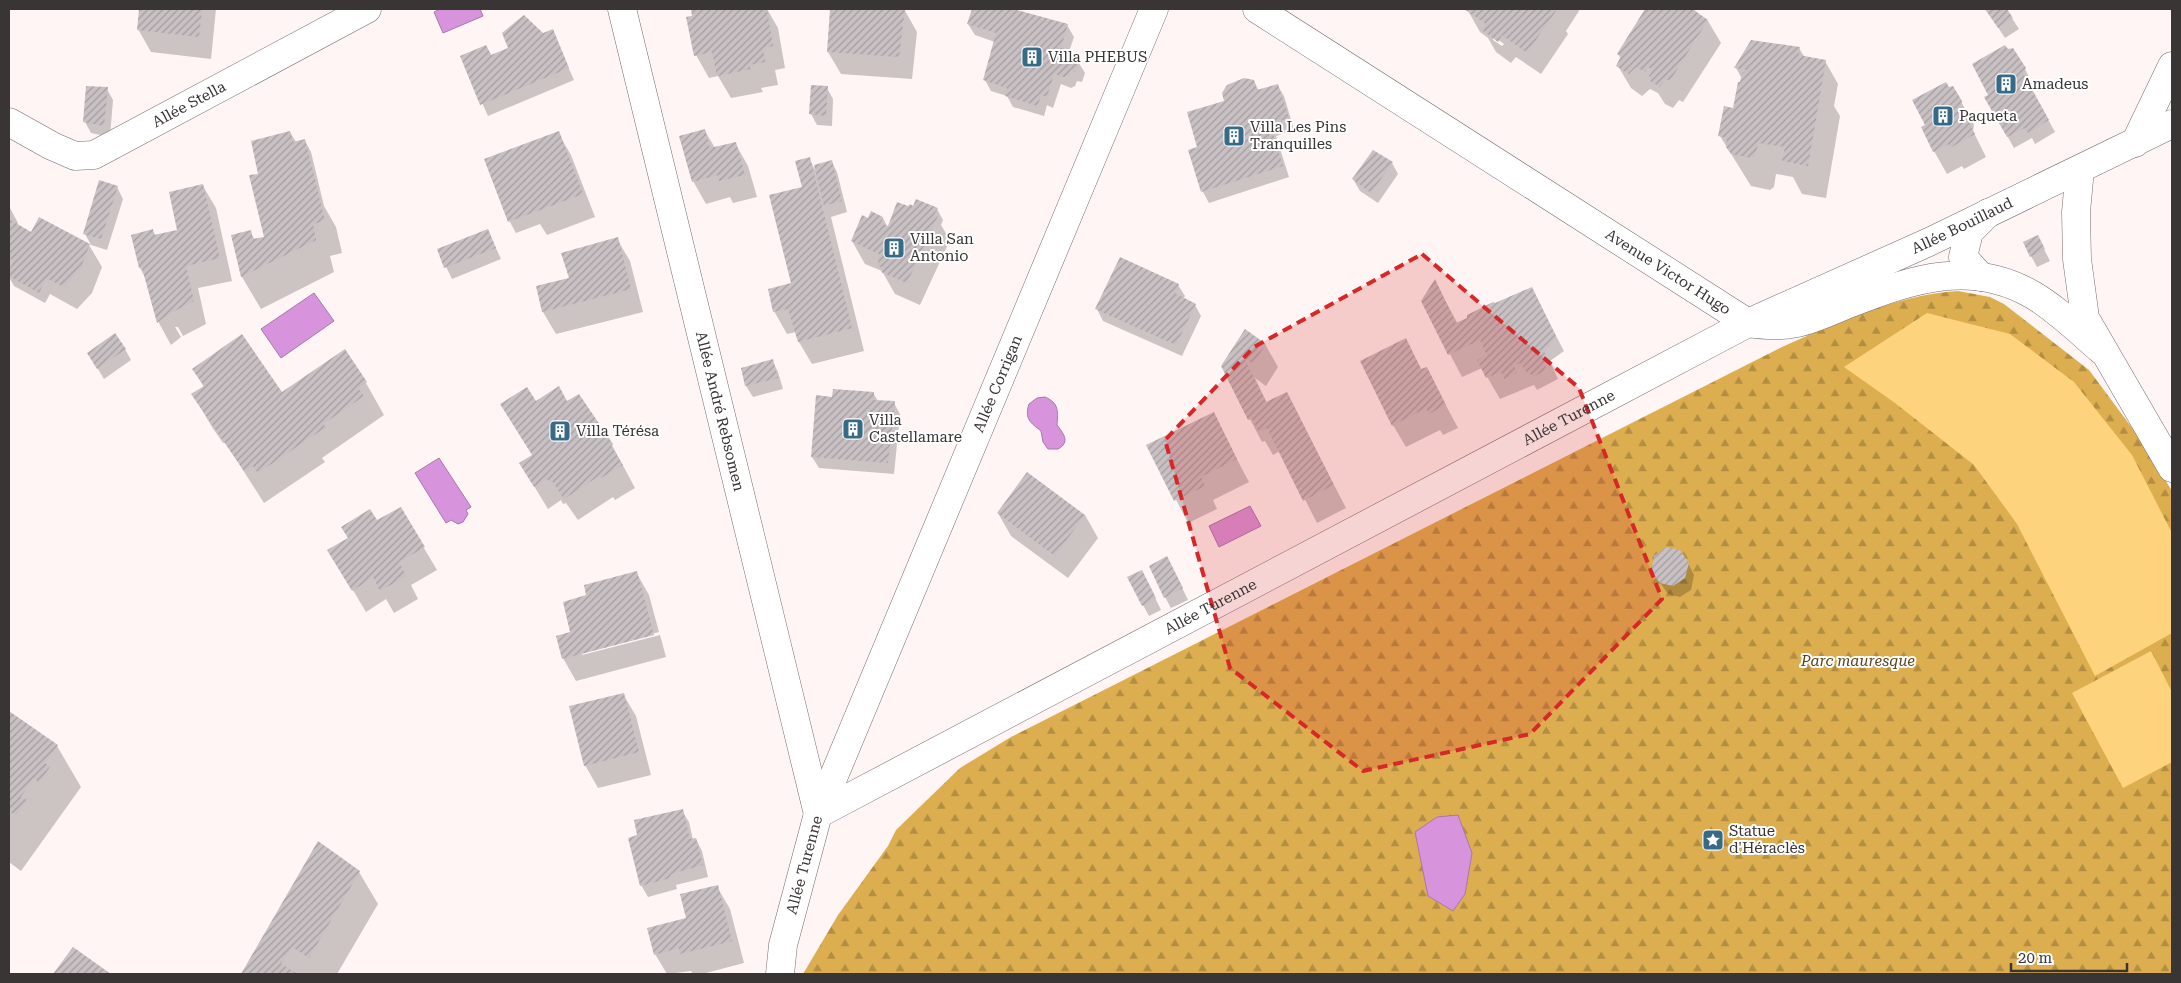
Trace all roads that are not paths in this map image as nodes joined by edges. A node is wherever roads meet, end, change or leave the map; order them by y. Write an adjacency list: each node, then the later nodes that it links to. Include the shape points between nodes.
1 (367, 9): 6 (street, Allée Stella, via 94,155 75,156)
2 (622, 9): 15 (street, Allée André Rebsomen)
3 (1154, 9): 15 (street, Allée Corrigan)
4 (1257, 9): 12 (street, Avenue Victor Hugo)
5 (2172, 66): 8 (street)
6 (9, 122)
7 (2172, 124): 8 (street, Allée Bouillaud)
8 (2135, 143): 9 (street, Allée Bouillaud)
9 (2080, 169): 10 (street, Allée Bouillaud); 13 (street, via 2077,259 2085,318)
10 (1988, 213): 11 (street, via 1969,232 1963,257); 12 (street, Allée Bouillaud)
11 (1981, 276): 12 (street, Avenue Victor Hugo, via 1924,278 1797,324); 13 (street, Avenue Victor Hugo, via 2008,282 2033,295 2064,317)
12 (1748, 323): 15 (street, Allée Turenne)
13 (2107, 356): 14 (street)
14 (2172, 468)
15 (818, 814): 16 (street, Allée Turenne, via 783,944)
16 (780, 974)

